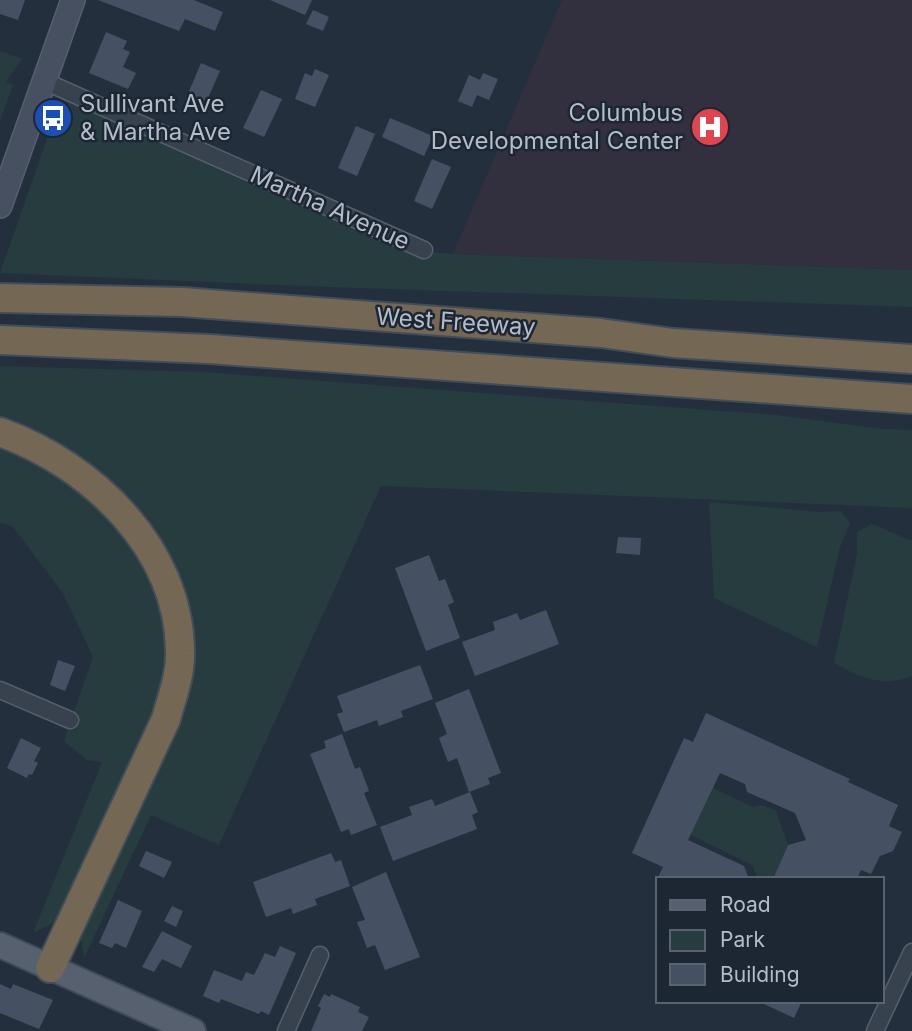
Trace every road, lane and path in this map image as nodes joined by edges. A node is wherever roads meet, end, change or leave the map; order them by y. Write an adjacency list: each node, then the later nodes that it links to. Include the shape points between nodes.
1 (73, 0): 2 (main road)
2 (44, 81): 3 (main road); 4 (street, Martha Avenue)
3 (0, 206)
4 (424, 250)
5 (0, 298): 7 (highway, West Freeway, via 181,302)
6 (0, 340): 8 (highway, West Freeway, via 209,349)
7 (912, 359)
8 (912, 398)
9 (5, 433): 15 (highway, via 53,457 116,505 169,586 181,653 166,719)
10 (0, 690): 11 (street)
11 (70, 720)
12 (0, 945): 15 (main road)
13 (912, 952): 18 (street)
14 (320, 955): 17 (street)
15 (50, 968): 16 (main road)
16 (192, 1031)
17 (286, 1031)
18 (874, 1031)

